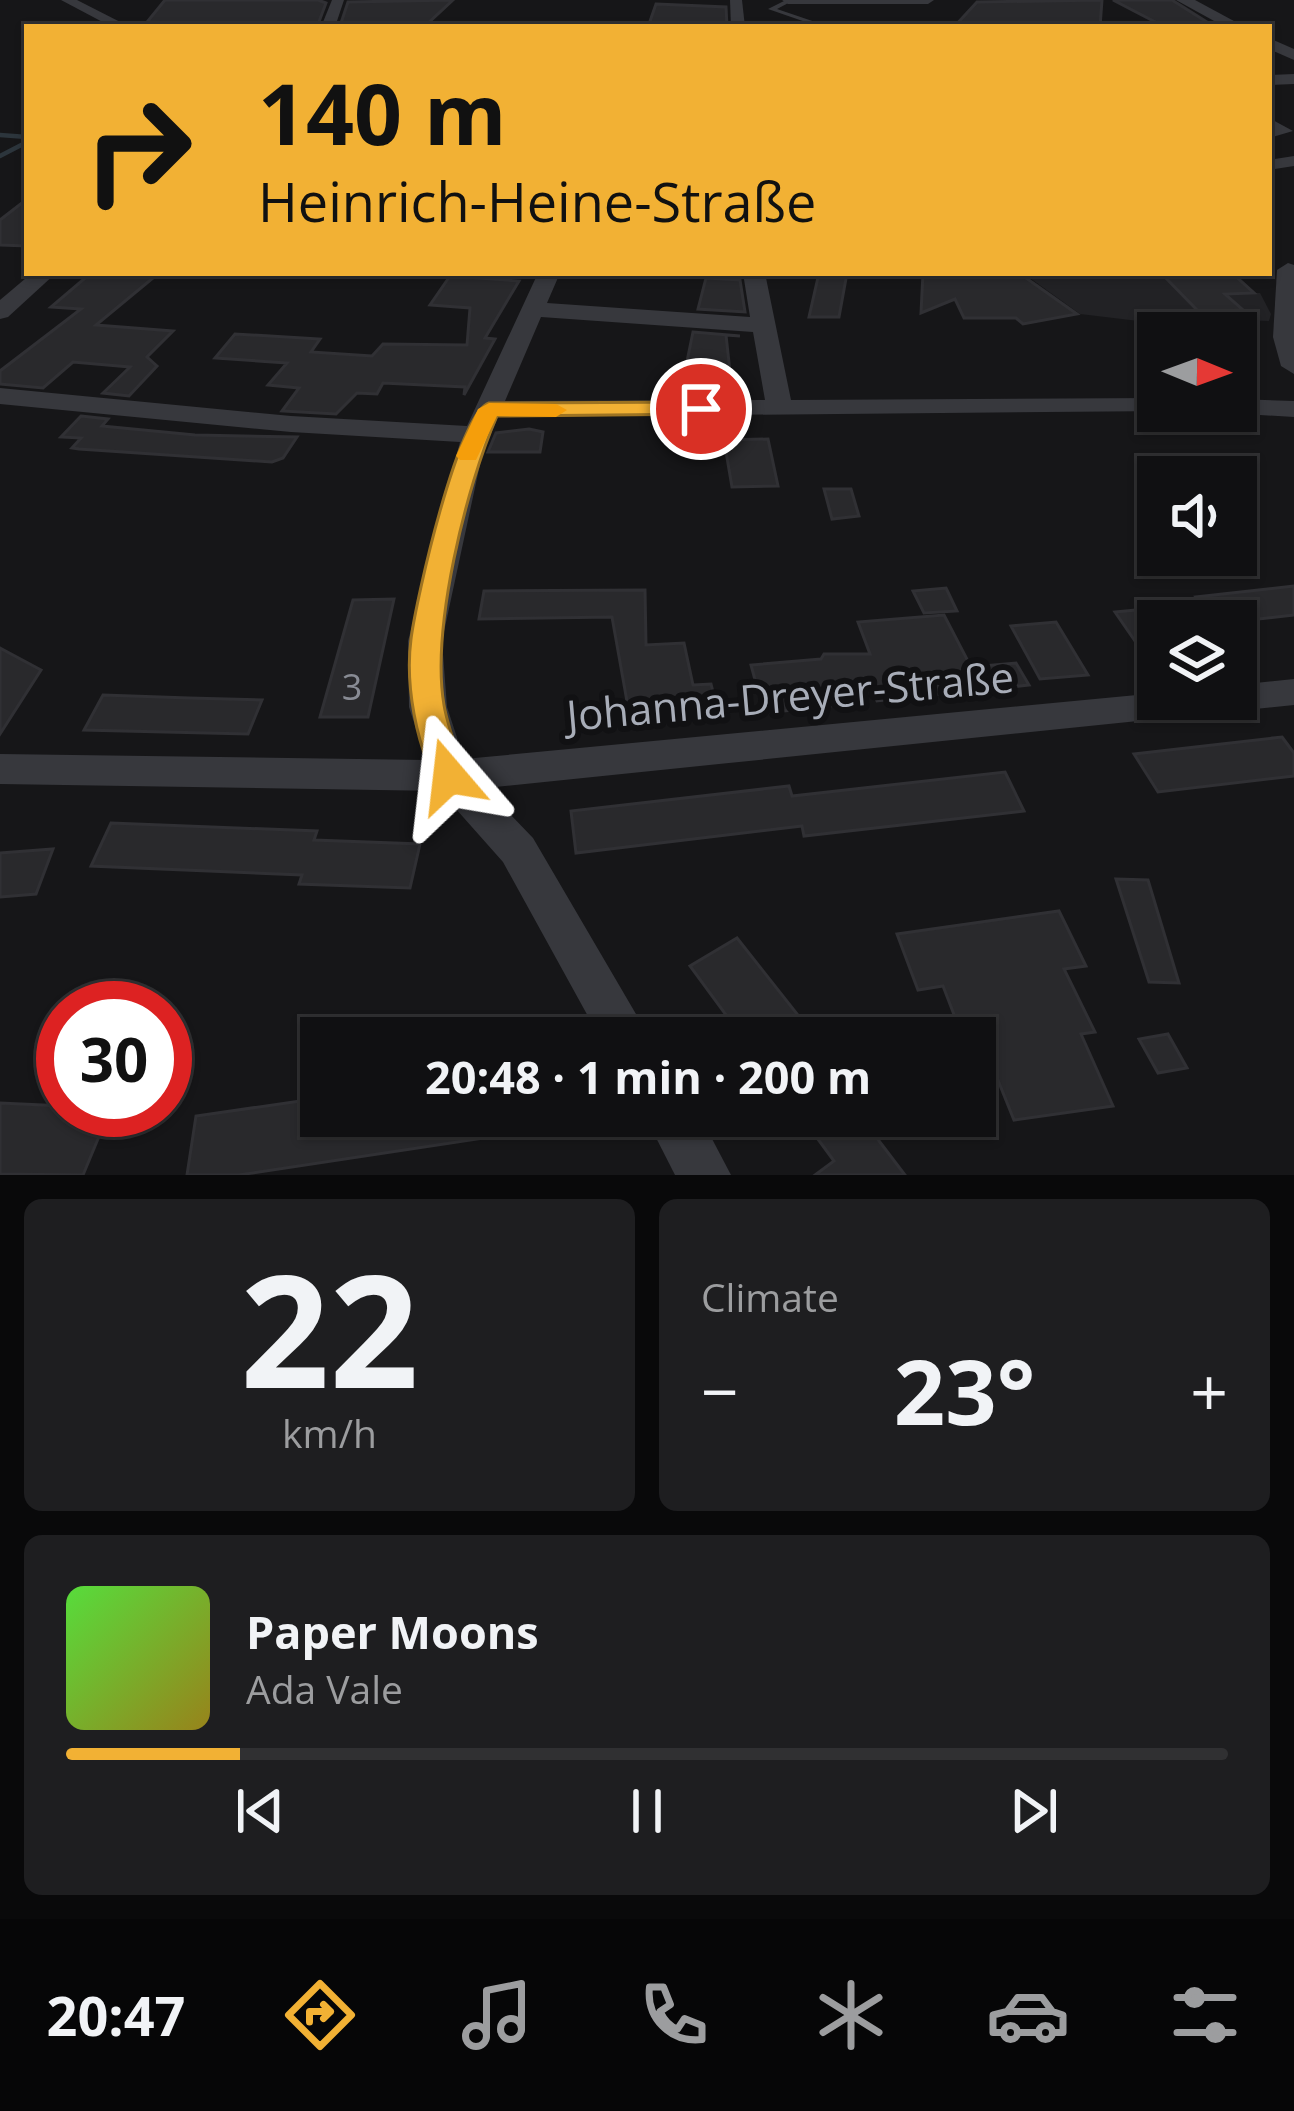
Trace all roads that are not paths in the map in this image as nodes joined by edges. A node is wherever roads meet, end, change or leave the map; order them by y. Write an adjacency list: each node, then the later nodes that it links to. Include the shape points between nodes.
1 (68, 0): 5 (street)
2 (790, 0): 3 (street); 6 (lane, via 771,8)
3 (928, 0)
4 (1183, 0): 7 (street)
5 (115, 24)
6 (818, 24)
7 (1231, 24)
8 (1288, 270): 15 (street, via 1285,338)
9 (42, 276): 13 (street)
10 (548, 276): 12 (street)
11 (754, 276): 14 (street)
12 (533, 310): 14 (street); 21 (street)
13 (0, 312)
14 (762, 325): 17 (street)
15 (1294, 366)
16 (0, 396): 21 (street, via 312,426)
17 (779, 406): 18 (street); 21 (street)
18 (1137, 406)
19 (1257, 407): 20 (street)
20 (1294, 409)
21 (482, 422): 26 (street, via 425,641 428,706)
22 (1294, 692): 23 (street, Johanna-Dreyer-Straße)
23 (1257, 696)
24 (1137, 708): 26 (street, Johanna-Dreyer-Straße)
25 (0, 769): 26 (street, Johanna-Dreyer-Straße)
26 (449, 776): 27 (street, via 518,850)
27 (614, 1017)
28 (682, 1137): 29 (street)
29 (704, 1175)

